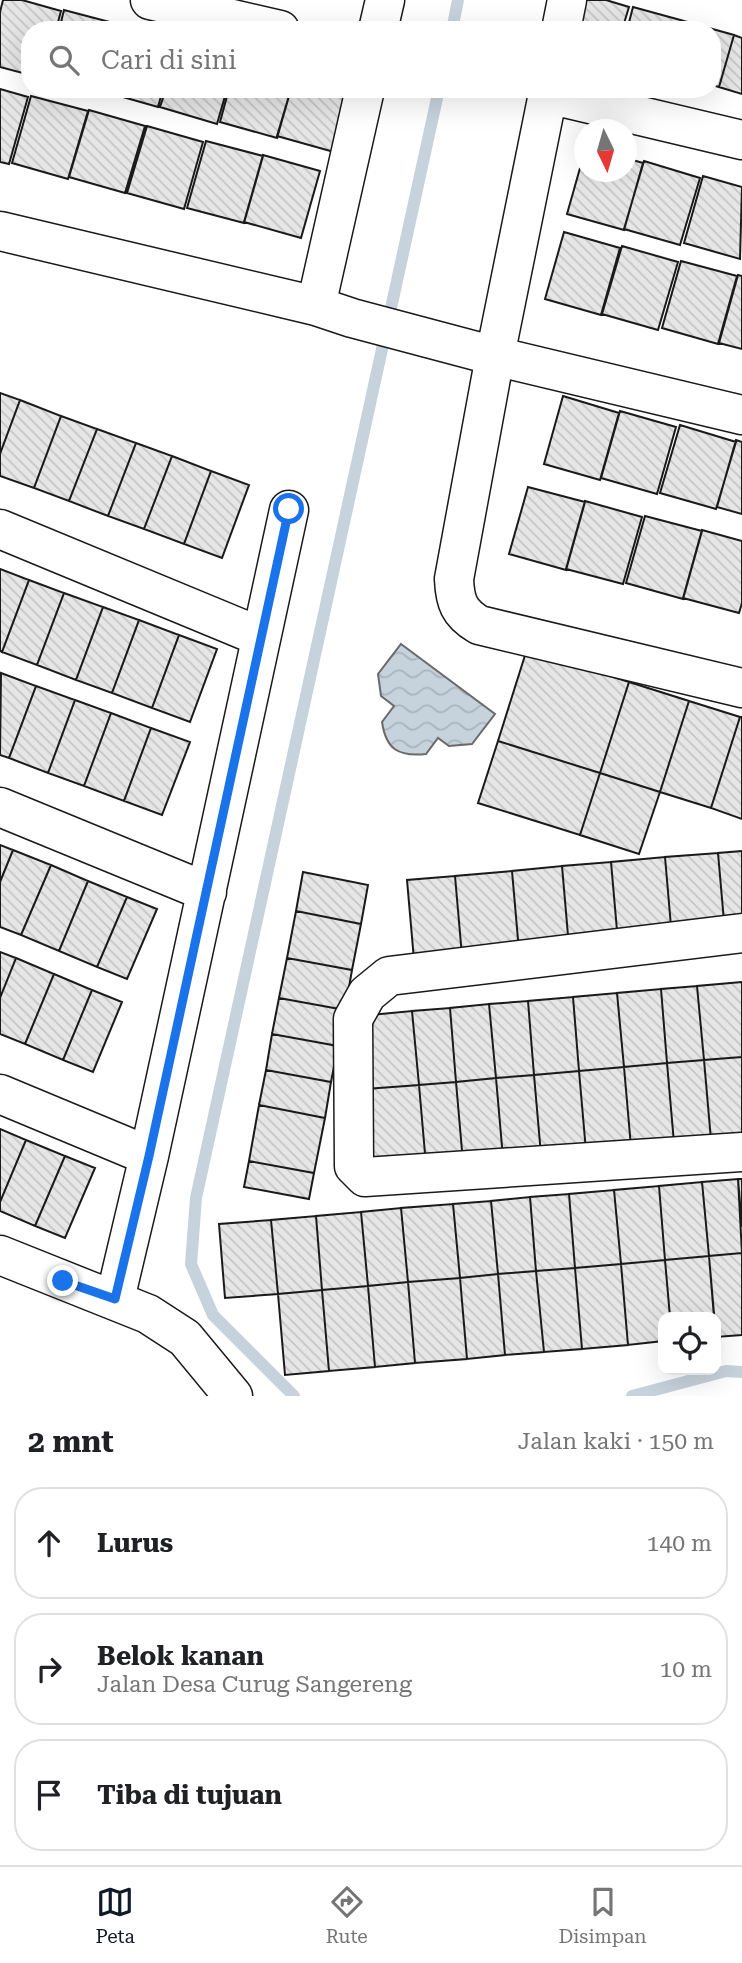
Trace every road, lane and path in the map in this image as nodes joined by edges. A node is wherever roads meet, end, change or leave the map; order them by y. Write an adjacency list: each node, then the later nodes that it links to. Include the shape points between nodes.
1 (149, 0): 4 (street)
2 (384, 0): 5 (street)
3 (566, 0): 6 (street)
4 (241, 21)
5 (380, 21)
6 (562, 21)
7 (363, 98): 12 (street)
8 (547, 98): 13 (street)
9 (572, 98): 10 (street)
10 (742, 140)
11 (0, 231): 12 (street)
12 (316, 306): 13 (street)
13 (495, 356): 14 (street); 18 (street, via 454,579 458,607 479,625)
14 (742, 415)
15 (289, 509): 17 (street)
16 (0, 528): 17 (street)
17 (261, 637): 20 (street)
18 (742, 688)
19 (0, 807): 20 (street)
20 (206, 892): 24 (street)
21 (742, 933): 23 (street, via 389,976 367,994 353,1019 355,1166 365,1177)
22 (0, 1094): 24 (street)
23 (742, 1152)
24 (149, 1156): 26 (street)
25 (0, 1255): 26 (street)
26 (115, 1299): 27 (street, via 185,1338)
27 (233, 1396)

